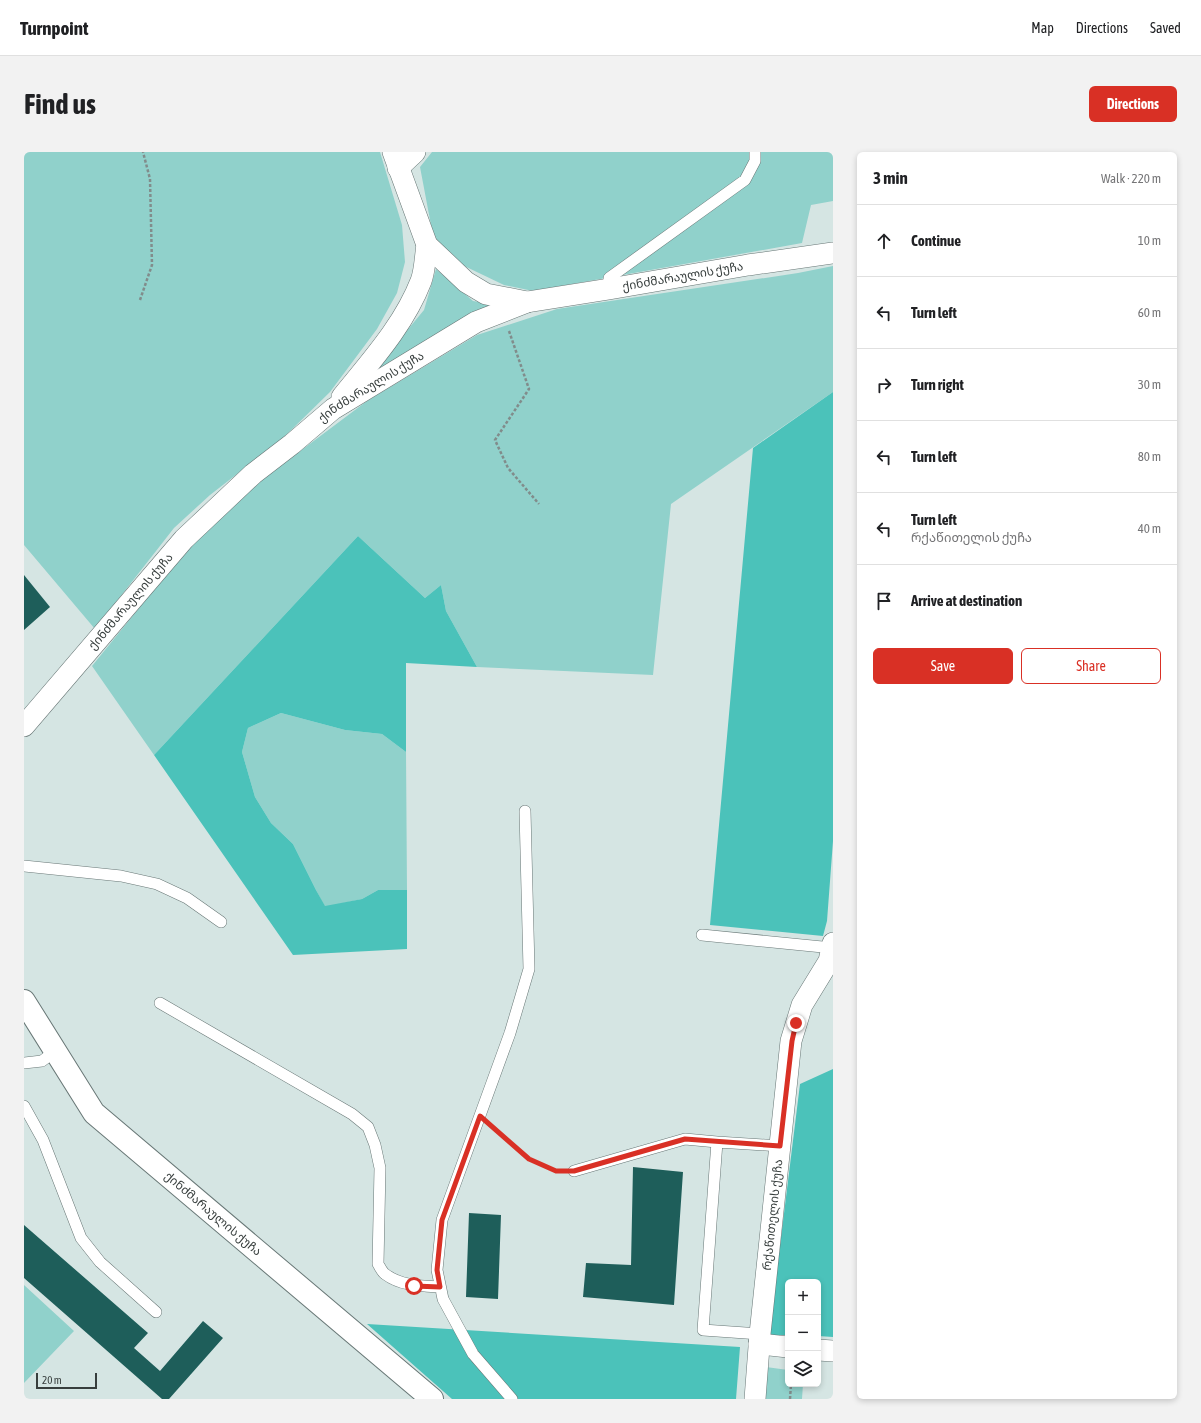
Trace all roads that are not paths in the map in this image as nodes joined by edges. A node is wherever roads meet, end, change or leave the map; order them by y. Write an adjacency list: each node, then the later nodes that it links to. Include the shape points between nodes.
1 (415, 152): 3 (street)
2 (755, 152): 6 (lane, via 755,161 745,180 609,278)
3 (395, 160): 4 (street)
4 (427, 245): 7 (street, via 466,282 486,294); 8 (street, via 421,280 409,308 383,347)
5 (833, 253): 6 (street, ქინძმარაულის ქუჩა)
6 (609, 289): 7 (street, ქინძმარაულის ქუჩა)
7 (527, 302): 8 (street, ქინძმარაულის ქუჩა, via 476,322)
8 (333, 409): 9 (street, ქინძმარაულის ქუჩა, via 252,474 184,539)
9 (24, 726)
10 (525, 811): 23 (lane, via 529,969 510,1033 442,1220 437,1270)
11 (24, 866): 12 (lane, via 121,876 157,884 187,898)
12 (222, 922)
13 (702, 935): 14 (lane)
14 (833, 946): 21 (street, რქაწითელის ქუჩა, via 829,961 802,1005 792,1041)
15 (24, 1001): 17 (main road, ქინძმარაულის ქუჩა)
16 (160, 1003): 23 (lane, via 352,1114 368,1127 380,1168 378,1264 384,1274 398,1281 414,1286)
17 (54, 1052): 18 (lane, via 42,1061); 29 (main road, ქინძმარაულის ქუჩა, via 94,1113)
18 (24, 1062)
19 (24, 1106): 24 (lane, via 43,1140 81,1238 100,1262)
20 (717, 1142): 21 (lane); 22 (lane, via 685,1139); 25 (lane, via 703,1330)
21 (780, 1146): 25 (street, რქაწითელის ქუჩა)
22 (574, 1171)
23 (440, 1287): 30 (lane, via 443,1299 473,1354)
24 (156, 1312)
25 (760, 1339): 26 (street); 31 (street, რქაწითელის ქუჩა)
26 (785, 1346)
27 (821, 1350): 28 (street)
28 (833, 1351)
29 (432, 1399)
30 (512, 1399)
31 (755, 1399)

